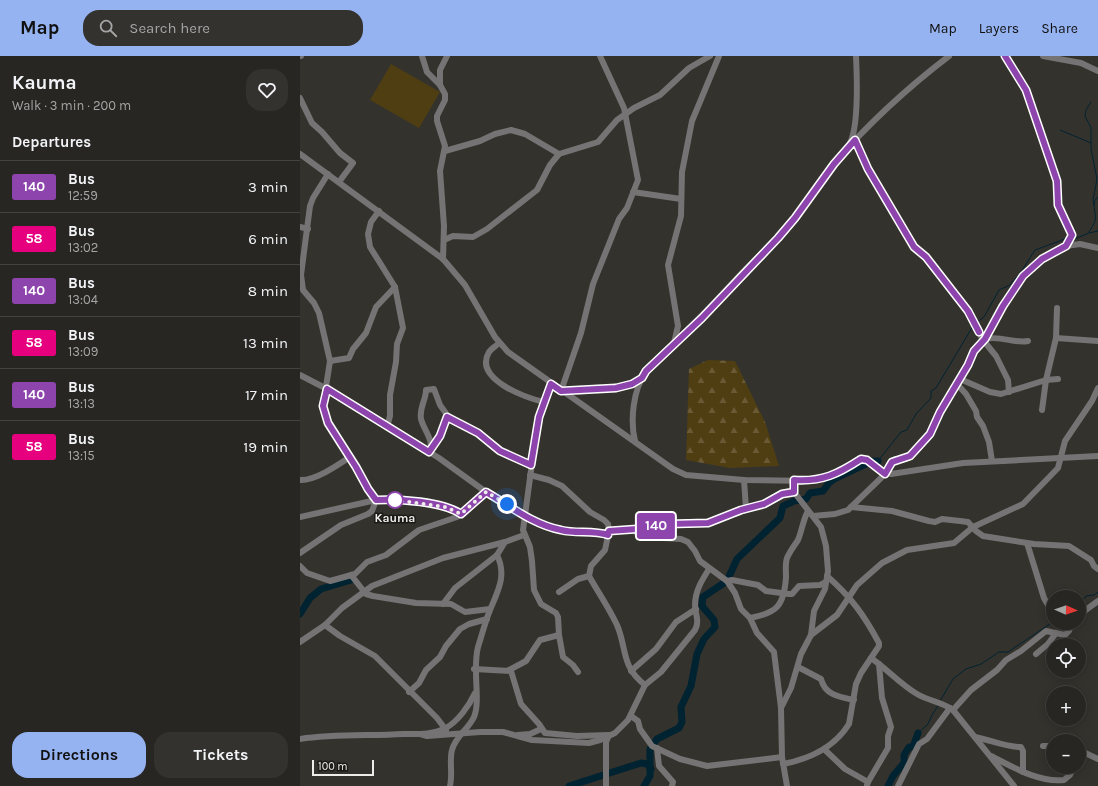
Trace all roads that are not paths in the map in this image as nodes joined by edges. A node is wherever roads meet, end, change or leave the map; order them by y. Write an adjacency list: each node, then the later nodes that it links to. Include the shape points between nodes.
1 (422, 56): 11 (street, via 426,72)
2 (447, 56): 11 (street, via 440,70)
3 (600, 56): 13 (street, via 609,79 619,93)
4 (710, 56): 13 (street, via 689,68 660,95)
5 (719, 56): 22 (street, via 690,130 682,172)
6 (856, 56): 15 (street, via 858,89 854,132)
7 (949, 56): 14 (street, via 882,112)
8 (1005, 56): 27 (street, via 1026,90 1051,162 1057,181 1058,205 1072,233)
9 (1043, 56): 10 (street, via 1081,63)
10 (1098, 71)
11 (440, 85): 16 (street, via 445,100 437,121)
12 (300, 98): 20 (street, via 312,122 340,154 353,163)
13 (624, 114): 18 (street, via 595,144); 21 (street, via 638,175)
14 (855, 140): 15 (street); 34 (street, via 868,169 914,247 926,257 968,311)
15 (847, 149): 38 (street, via 778,238 702,318)
16 (445, 151): 18 (street, via 511,130 525,134); 26 (street, via 440,171)
17 (300, 154): 19 (street)
18 (559, 154): 26 (street, via 550,165 540,187 487,229 473,237 453,236)
19 (328, 174): 20 (street); 25 (street, via 313,198 309,210)
20 (339, 182): 23 (street)
21 (634, 192): 22 (street); 48 (street, via 619,219 593,284 581,333)
22 (681, 199): 38 (street, via 681,216 668,265 678,326)
23 (379, 211): 29 (street); 31 (street, via 371,222 368,234 370,247)
24 (300, 227): 25 (street)
25 (308, 229): 30 (street)
26 (444, 240): 29 (street)
27 (1066, 246): 28 (street, via 1080,244); 34 (street, via 1042,259 1023,276)
28 (1098, 248)
29 (442, 259): 37 (street, via 465,285)
30 (302, 260): 39 (street, via 301,284 316,307)
31 (395, 287): 39 (street, via 376,307 366,333 349,358); 53 (street, via 403,328 397,344)
32 (1057, 308): 33 (street)
33 (1056, 338): 36 (street); 43 (street)
34 (984, 339): 35 (street, via 997,337 1016,342); 44 (street, via 974,351); 49 (street, via 1001,365 1008,380)
35 (1028, 341)
36 (1098, 341)
37 (499, 343): 45 (street); 50 (street, via 490,352 486,361 488,371 506,388 524,397)
38 (674, 343): 41 (street)
39 (330, 361): 47 (street)
40 (300, 375): 47 (street)
41 (642, 378): 48 (street, via 620,387); 54 (street, via 632,423)
42 (1058, 379): 43 (street)
43 (1046, 380): 49 (street); 51 (street)
44 (958, 382): 49 (street, via 990,392); 59 (street, via 983,426); 61 (street, via 930,434 910,456 892,462)
45 (551, 384): 48 (street); 50 (street)
46 (1098, 388): 58 (street, via 1092,401 1067,436)
47 (327, 389): 53 (street); 57 (street, via 323,406 328,423)
48 (561, 391): 54 (street)
49 (1009, 392)
50 (544, 402): 60 (street, via 537,426)
51 (1042, 410)
52 (447, 417): 55 (street, via 440,436); 55 (street, via 434,389 428,389 421,419 431,441); 60 (street, via 478,433 500,451)
53 (387, 427): 55 (street)
54 (635, 441): 64 (street, via 683,474)
55 (430, 450): 66 (street)
56 (1098, 456): 58 (street)
57 (350, 457): 63 (street, via 335,467 306,480); 68 (street)
58 (1059, 458): 59 (street); 75 (street, via 1055,471 1021,505)
59 (992, 461): 61 (street, via 945,464)
60 (531, 465): 62 (street)
61 (885, 474): 65 (street, via 870,462 861,459 845,470 820,479); 69 (street)
62 (530, 475): 73 (street); 77 (street, via 562,486 590,512 608,524)
63 (300, 480)
64 (744, 480): 65 (street); 70 (street)
65 (794, 480): 67 (street)
66 (486, 492): 72 (street); 73 (street)
67 (794, 492): 70 (street, via 782,494 764,504); 71 (street)
68 (376, 500): 72 (street, via 437,505); 74 (street); 81 (street, via 368,514 341,525)
69 (851, 507): 71 (street, via 835,514); 75 (street, via 892,511 935,522 942,519 968,522)
70 (746, 509): 76 (street, via 708,523 668,524)
71 (810, 513): 88 (street, via 821,527 828,558); 92 (street, via 802,523 787,560)
72 (461, 514): 86 (street, via 419,530 392,551 367,562)
73 (525, 516): 77 (street, via 560,530); 78 (street)
74 (300, 517)
75 (973, 527): 80 (street, via 983,536); 93 (street, via 954,543 907,550 891,558 857,585)
76 (630, 529): 77 (street); 84 (street, via 646,537 681,539 688,542 700,561)
77 (608, 533): 87 (street, via 605,550 591,566)
78 (524, 535): 79 (street); 105 (street, via 530,547 534,590 541,604 558,617)
79 (505, 542): 82 (street); 90 (street, via 443,558)
80 (1027, 543): 85 (street, via 1069,546 1091,560); 95 (street)
81 (300, 554)
82 (497, 555): 96 (street, via 455,588); 97 (street, via 501,582 497,598)
83 (300, 566): 86 (street, via 307,573 330,581)
84 (710, 569): 89 (street); 98 (street, via 699,587)
85 (1098, 569)
86 (351, 575): 90 (street)
87 (589, 576): 91 (street, via 578,579); 114 (street, via 618,627 623,652)
88 (827, 579): 92 (street, via 820,585 799,586 792,594); 93 (street); 106 (street, via 814,611)
89 (727, 581): 92 (street, via 758,585 766,591); 100 (street, via 741,609)
90 (363, 592): 96 (street, via 402,601); 102 (street)
91 (559, 592)
92 (784, 592): 100 (street, via 777,608 771,613)
93 (849, 597): 106 (street, via 836,615); 109 (street, via 859,608 879,643 878,650)
94 (1098, 601): 99 (street)
95 (1046, 602)
96 (444, 604): 97 (street, via 451,604 465,612)
97 (490, 609): 101 (street)
98 (696, 609): 114 (street, via 676,622 656,649); 116 (street, via 698,620 695,630 661,672)
99 (1086, 610)
100 (750, 618): 120 (street, via 757,633 775,656)
101 (487, 619): 112 (street); 117 (street, via 460,629 440,657 426,670 419,683)
102 (325, 625): 107 (street); 117 (street, via 374,656)
103 (1069, 630): 104 (street, via 1064,635)
104 (1056, 633): 108 (street); 121 (street, via 1046,631 1006,660)
105 (559, 635): 113 (street, via 540,640 526,662); 115 (street, via 563,657)
106 (811, 635): 111 (street, via 801,654)
107 (300, 642)
108 (1036, 654)
109 (871, 658): 110 (street); 119 (street, via 856,684)
110 (879, 664): 121 (street, via 905,686 928,700); 142 (street, via 882,698 891,727 888,748)
111 (798, 667): 119 (street, via 821,679 830,694); 120 (street, via 792,688)
112 (474, 669): 113 (street); 118 (street)
113 (509, 670): 124 (street, via 513,673 521,704)
114 (631, 671): 116 (street)
115 (578, 672)
116 (645, 685): 122 (street)
117 (409, 692): 123 (street)
118 (475, 692): 123 (street, via 464,710); 127 (street, via 474,717)
119 (854, 700): 134 (street, via 849,724 838,738)
120 (781, 708): 137 (street)
121 (952, 709): 130 (street); 147 (street, via 919,744)
122 (631, 716): 128 (street, via 615,733); 133 (street, via 638,722 652,746)
123 (445, 728): 125 (street); 126 (street)
124 (542, 729): 128 (street, via 545,733 556,735); 129 (street)
125 (420, 734): 126 (street); 131 (street, via 322,736)
126 (449, 735): 127 (street); 132 (street)
127 (459, 735): 129 (street, via 503,732); 132 (street)
128 (609, 735): 129 (street, via 589,743 532,740); 144 (street, via 606,742)
129 (516, 736)
130 (975, 737): 136 (street); 140 (street, via 1003,746 1021,747)
131 (300, 739)
132 (454, 744): 143 (street, via 451,752)
133 (657, 748): 137 (street, via 680,759 708,766); 145 (street, via 659,766 673,782)
134 (824, 749): 139 (street, via 811,757); 142 (street)
135 (1086, 753): 138 (street)
136 (991, 756): 140 (street); 148 (street)
137 (782, 757): 139 (street)
138 (1098, 759)
139 (783, 764): 146 (street)
140 (1023, 772): 141 (street, via 1061,780 1068,778)
141 (1070, 774)
142 (867, 784)
143 (450, 786)
144 (606, 786)
145 (672, 786)
146 (787, 786)
147 (898, 786)
148 (1014, 786)

